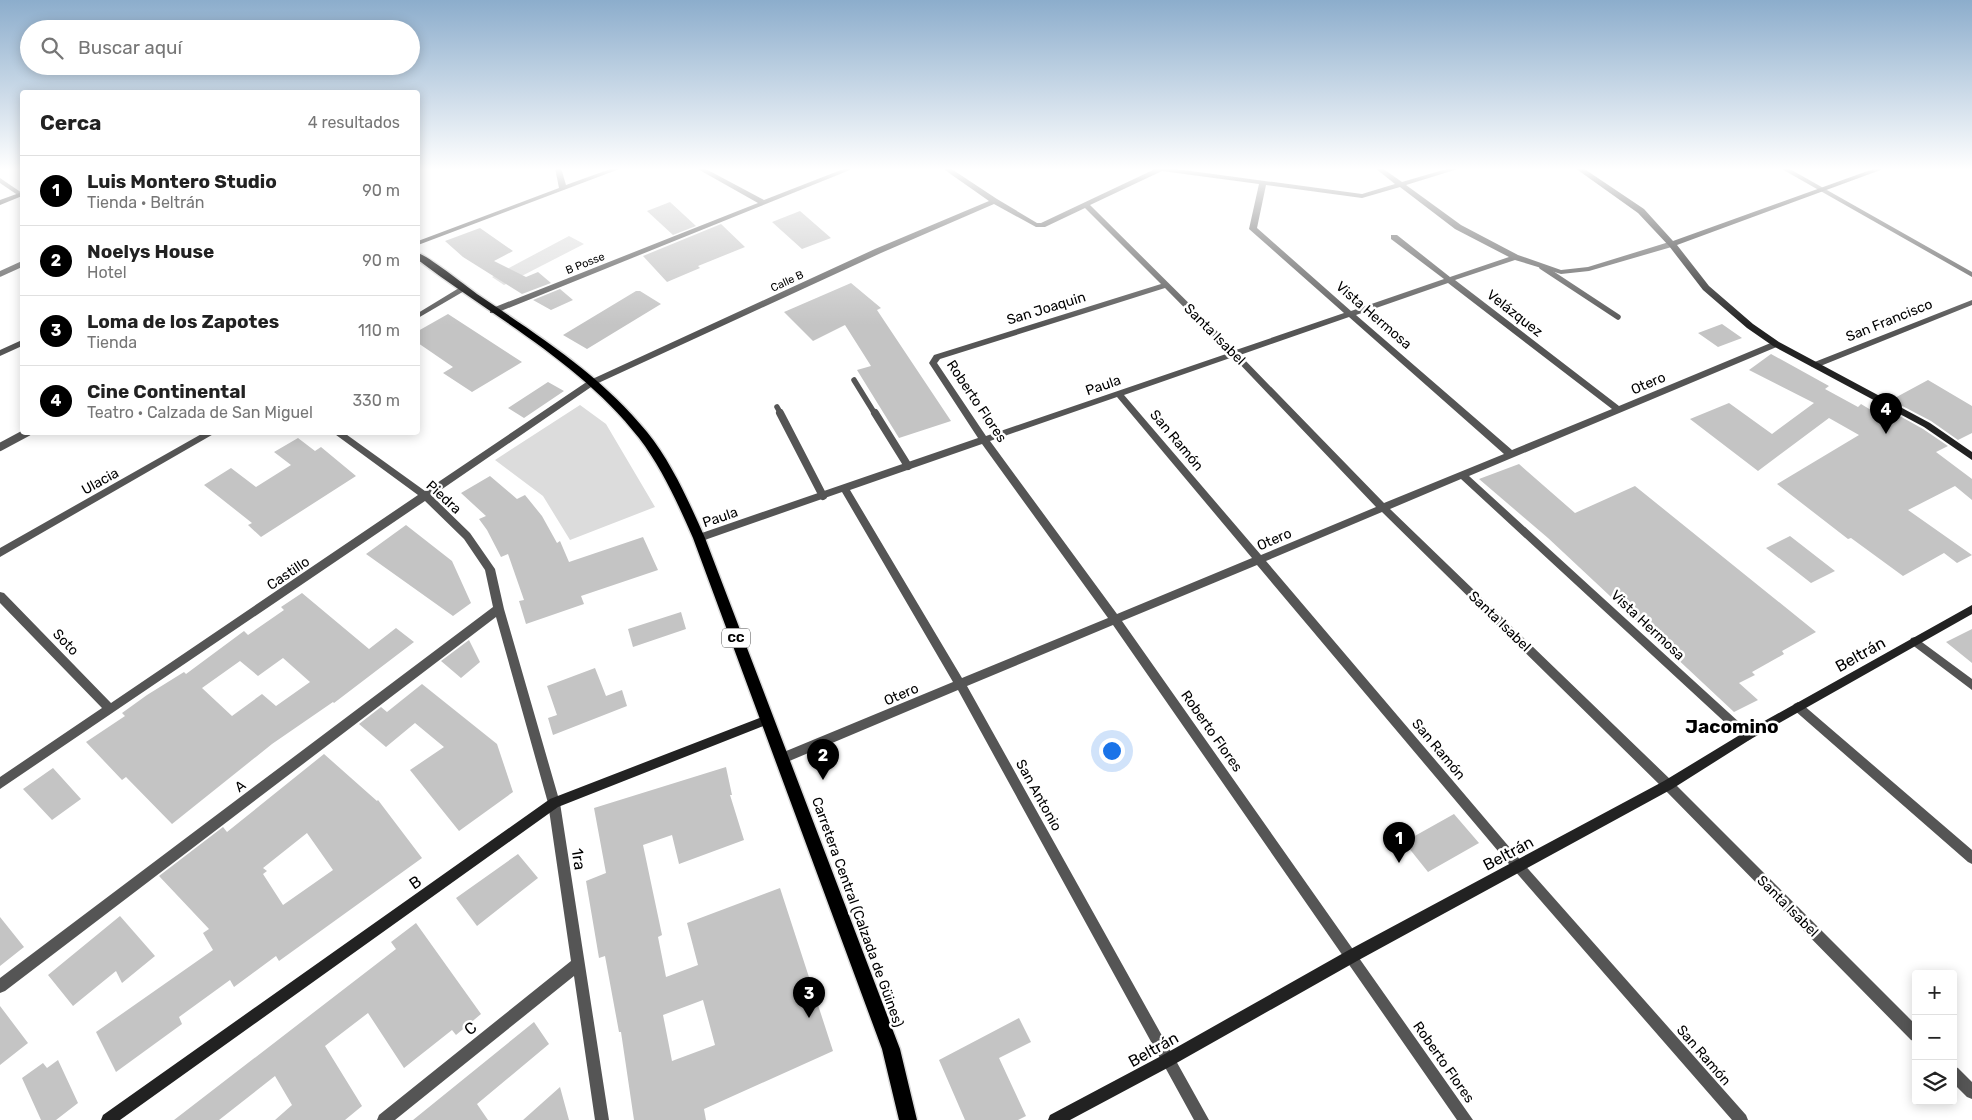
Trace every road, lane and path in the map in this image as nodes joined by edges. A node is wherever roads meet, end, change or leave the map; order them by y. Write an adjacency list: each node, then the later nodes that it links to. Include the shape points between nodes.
1 (479, 220): 13 (street)
2 (721, 220): 25 (street, B Posse)
3 (949, 220): 36 (street, Calle B)
4 (1028, 220): 5 (street, via 1036,225)
5 (1052, 220)
6 (1101, 220): 22 (street, Santa Isabel)
7 (1255, 220): 26 (street, Vista Hermosa, via 1253,229)
8 (1449, 220): 15 (street)
9 (1650, 220): 14 (street)
10 (1738, 220): 14 (street)
11 (1875, 220): 20 (street)
12 (1394, 238): 21 (street, Velázquez)
13 (420, 242)
14 (1672, 244): 18 (street, via 1589,269 1561,272); 30 (street, via 1707,289 1734,314)
15 (1515, 257): 18 (street); 21 (street, Paula)
16 (420, 258): 23 (main road, Carretera Central (Calzada de Güines) / CC)
17 (20, 265): 19 (lane)
18 (1542, 267): 28 (lane)
19 (0, 274)
20 (1972, 275)
21 (1449, 280): 26 (street, Paula); 39 (street, Velázquez)
22 (1167, 285): 32 (street, Santa Isabel); 33 (street, San Joaquin)
23 (462, 290): 25 (main road, Carretera Central (Calzada de Güines) / CC); 27 (street)
24 (1972, 302): 34 (street, San Francisco)
25 (493, 311): 36 (main road, Carretera Central (Calzada de Güines) / CC)
26 (1350, 314): 32 (street, Paula); 45 (street, Vista Hermosa)
27 (420, 315)
28 (1618, 317)
29 (20, 343): 31 (street)
30 (1776, 344): 34 (street); 39 (street, Otero)
31 (0, 353)
32 (1235, 354): 37 (street, Paula); 52 (street, Santa Isabel)
33 (934, 359): 43 (street, Roberto Flores, via 933,363)
34 (1815, 365): 46 (street, via 1889,403)
35 (854, 380): 47 (lane)
36 (591, 383): 50 (street, Castillo); 53 (main road, Carretera Central (Calzada de Güines) / CC, via 642,434 671,477)
37 (1119, 394): 43 (street, Paula); 55 (street, San Ramón)
38 (777, 407): 51 (lane)
39 (1619, 410): 45 (street, Otero)
40 (22, 435): 44 (lane)
41 (208, 435): 54 (street, Ulacia)
42 (340, 435): 50 (street, Piedra)
43 (984, 440): 47 (street, Paula); 59 (street, Roberto Flores)
44 (0, 447)
45 (1512, 454): 48 (street, Otero)
46 (1971, 454)
47 (908, 466): 49 (street, Paula)
48 (1462, 475): 52 (street, Otero); 66 (street, Vista Hermosa)
49 (844, 488): 51 (street, Paula); 61 (street, San Antonio)
50 (426, 496): 57 (street, Piedra, via 467,536 490,569); 64 (street, Castillo)
51 (823, 496): 53 (street, Paula)
52 (1383, 508): 55 (street, Otero); 69 (street, Santa Isabel)
53 (699, 538): 65 (main road, Carretera Central (Calzada de Güines) / CC)
54 (0, 553)
55 (1258, 560): 59 (street, Otero); 72 (street, San Ramón)
56 (0, 596): 64 (street, Soto)
57 (498, 609): 70 (street, 1ra); 75 (street, A)
58 (1972, 609): 60 (street, Beltrán)
59 (1115, 620): 61 (street, Otero); 73 (street, Roberto Flores)
60 (1915, 642): 62 (street); 63 (street, Beltrán)
61 (960, 684): 67 (street, Otero); 77 (street, San Antonio)
62 (1972, 685)
63 (1798, 707): 66 (street, Beltrán); 71 (street)
64 (110, 710): 68 (street, Castillo)
65 (767, 720): 67 (main road, Carretera Central (Calzada de Güines) / CC); 70 (street, B)
66 (1747, 736): 69 (street, Beltrán)
67 (783, 758): 83 (main road, Carretera Central (Calzada de Güines) / CC, via 891,1048)
68 (0, 784)
69 (1668, 785): 72 (street, Beltrán); 76 (street, Santa Isabel)
70 (554, 803): 74 (street, 1ra); 80 (street, B)
71 (1972, 858)
72 (1518, 866): 73 (street, Beltrán); 87 (street, San Ramón)
73 (1352, 956): 77 (street, Beltrán); 86 (street, Roberto Flores)
74 (579, 963): 81 (street, C); 82 (street, 1ra)
75 (0, 986)
76 (1912, 1031)
77 (1168, 1060): 84 (street, Beltrán); 85 (street, San Antonio)
78 (1957, 1077): 79 (street)
79 (1972, 1092)
80 (108, 1120)
81 (384, 1120)
82 (602, 1120)
83 (908, 1120)
84 (1055, 1120)
85 (1202, 1120)
86 (1466, 1120)
87 (1741, 1120)

